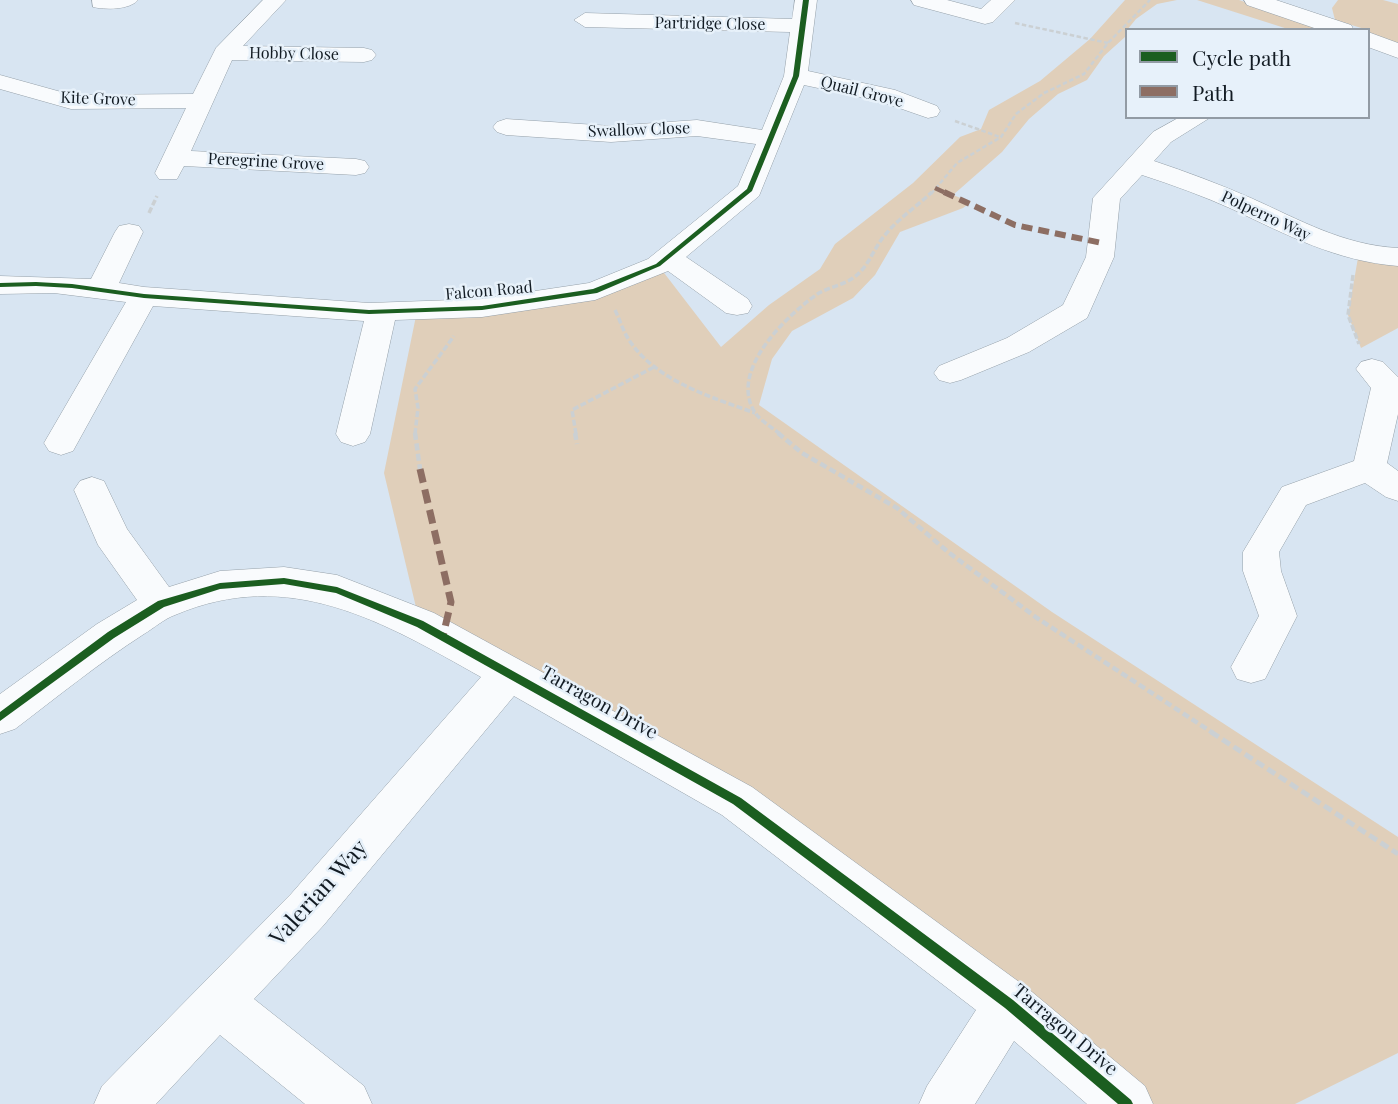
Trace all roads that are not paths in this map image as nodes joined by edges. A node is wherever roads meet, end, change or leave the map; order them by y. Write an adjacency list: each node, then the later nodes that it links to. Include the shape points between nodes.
1 (127, 0): 8 (street)
2 (264, 0): 3 (street)
3 (274, 0): 18 (street)
4 (922, 0): 12 (street)
5 (1004, 0): 12 (street)
6 (1255, 0): 11 (street)
7 (1325, 0): 11 (street)
8 (101, 2)
9 (623, 11): 10 (street, Partridge Close); 13 (street, Partridge Close)
10 (803, 13): 20 (street, Falcon Road)
11 (1306, 16): 15 (street)
12 (985, 17): 14 (street)
13 (585, 20)
14 (1014, 23)
15 (1338, 28)
16 (1370, 40): 17 (street)
17 (1398, 51)
18 (223, 52): 19 (street, Hobby Close); 22 (street)
19 (364, 55)
20 (796, 76): 23 (street, Quail Grove, via 886,95); 26 (street, Falcon Road)
21 (0, 82): 22 (street, Kite Grove, via 71,102)
22 (199, 101): 28 (street, Peregrine Grove, via 172,165)
23 (928, 111)
24 (1195, 119): 27 (street, via 1162,137)
25 (506, 127): 26 (street, Swallow Close, via 611,134 696,128)
26 (771, 139): 30 (street, Falcon Road, via 750,190)
27 (1140, 161): 31 (street, Polperro Way, via 1309,238 1379,257); 38 (street, via 1107,198 1100,257 1076,311 1018,345)
28 (356, 167)
29 (129, 232): 33 (street)
30 (667, 257): 35 (lane); 36 (street, Falcon Road, via 595,291 482,308)
31 (1398, 257)
32 (0, 285): 33 (street, Falcon Road)
33 (101, 289): 34 (street, Falcon Road)
34 (144, 296): 36 (street, Falcon Road); 40 (street)
35 (737, 306)
36 (382, 311): 39 (street)
37 (1372, 369): 41 (street, via 1388,386)
38 (950, 373)
39 (353, 434)
40 (61, 443)
41 (1368, 468): 42 (street); 45 (street, via 1294,496 1261,552 1262,570 1278,616)
42 (1398, 488)
43 (92, 490): 44 (street, via 111,535)
44 (161, 604): 46 (street, Tarragon Drive, via 220,586 284,581 337,590 420,624); 47 (street, Tarragon Drive, via 111,635)
45 (1251, 667)
46 (509, 673): 48 (street, Valerian Way, via 307,910); 49 (street, Tarragon Drive, via 737,801)
47 (0, 718)
48 (218, 1002): 50 (street, Valerian Way); 51 (street)
49 (1009, 1004): 52 (street); 53 (street, Tarragon Drive)
50 (120, 1104)
51 (346, 1104)
52 (945, 1104)
53 (1127, 1104)

